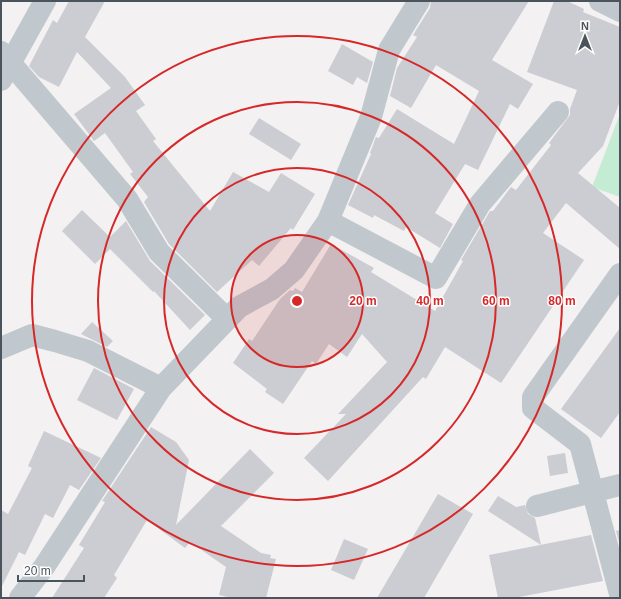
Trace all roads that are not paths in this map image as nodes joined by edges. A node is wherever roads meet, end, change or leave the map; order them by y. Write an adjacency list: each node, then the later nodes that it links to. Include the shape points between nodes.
1 (45, 1): 5 (street)
2 (419, 1): 7 (street, via 390,50 371,117)
3 (600, 1): 4 (street)
4 (620, 12)
5 (4, 65): 9 (street, via 127,199 159,252)
6 (558, 112): 7 (street, via 480,204 436,278)
7 (328, 221): 9 (street, via 294,270 272,289 240,307)
8 (620, 274): 13 (street, via 533,397 533,408 580,444)
9 (227, 319): 11 (street)
10 (1, 348): 11 (street, via 32,335 88,351)
11 (161, 388): 16 (street, via 44,567)
12 (620, 485): 13 (street)
13 (593, 492): 14 (street); 15 (street)
14 (537, 506)
15 (620, 594)
16 (20, 598)

